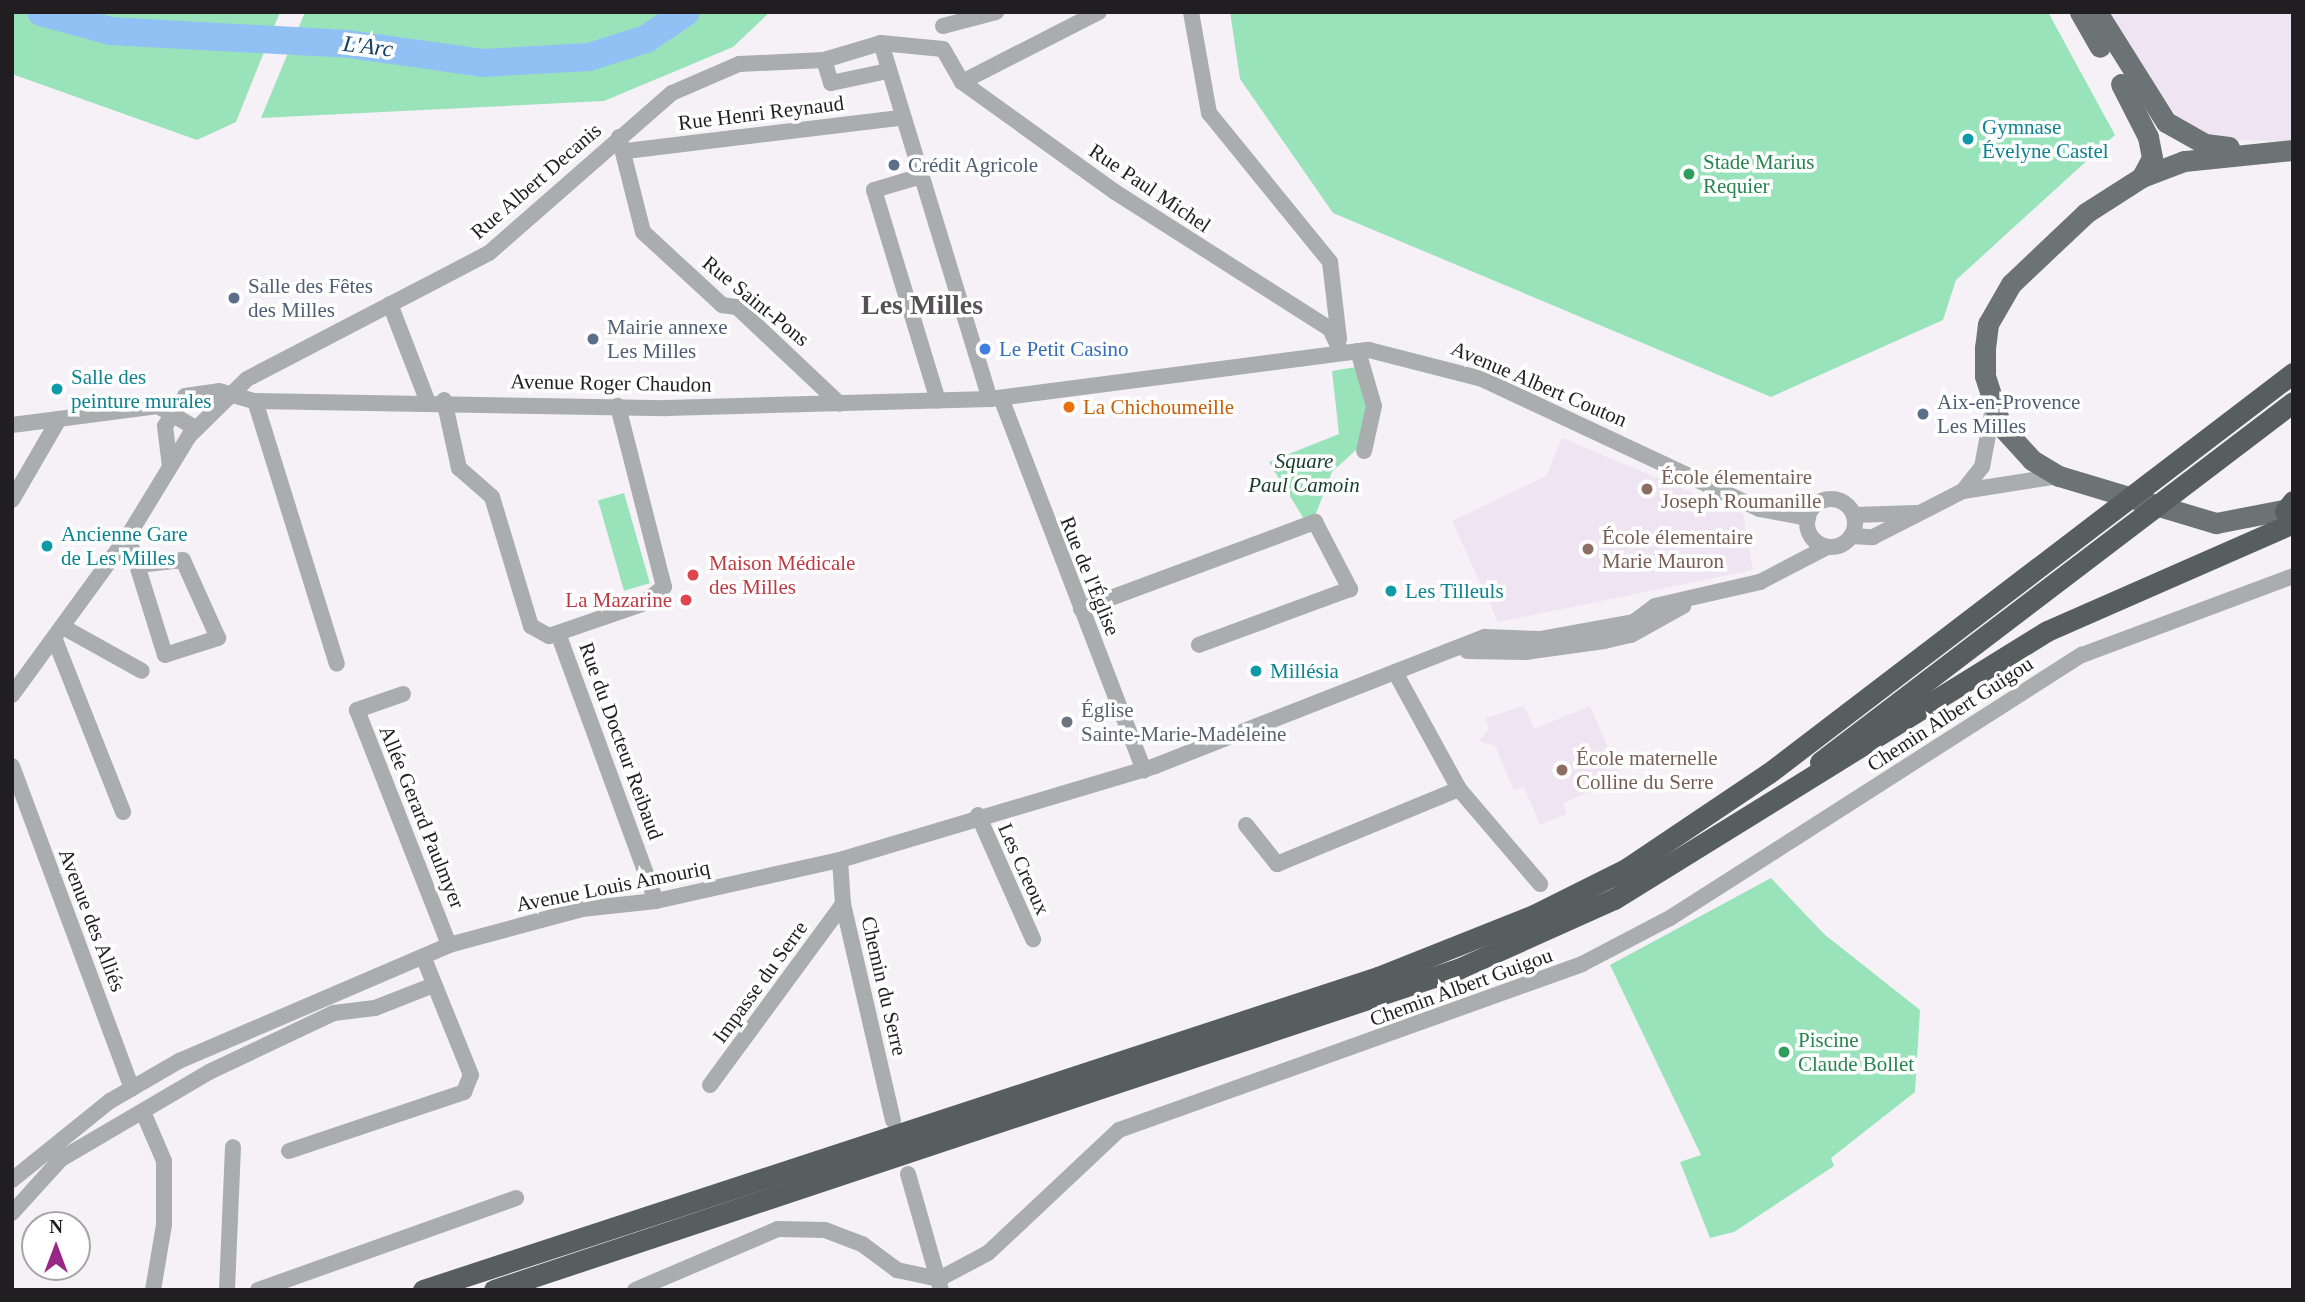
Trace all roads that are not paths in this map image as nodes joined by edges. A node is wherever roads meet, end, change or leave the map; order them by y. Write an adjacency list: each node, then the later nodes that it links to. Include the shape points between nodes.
1 (996, 12): 7 (street)
2 (1099, 12): 6 (street)
3 (1191, 12): 21 (street, via 1209,113 1329,262)
4 (2080, 12): 18 (main road, via 2148,138 2152,158)
5 (2097, 12): 15 (main road, via 2166,122 2205,144)
6 (1077, 18): 12 (street)
7 (942, 19): 9 (street)
8 (881, 43): 9 (street); 10 (street, Rue Albert Decanis); 11 (street, Rue de l'Église)
9 (943, 50): 12 (street, Rue Paul Michel)
10 (824, 61): 11 (street, via 831,83); 14 (street, Rue Albert Decanis, via 739,64 672,93)
11 (888, 71): 13 (street, Rue de l'Église)
12 (962, 82): 21 (street, Rue Paul Michel, via 1115,192 1330,329)
13 (900, 118): 14 (street, Rue Henri Reynaud); 17 (street, Rue de l'Église)
14 (622, 144): 19 (street, Rue Albert Decanis, via 489,253); 30 (street, Rue Saint-Pons, via 643,232 722,305 737,307)
15 (2266, 150): 16 (main road); 18 (main road, via 2184,161)
16 (2293, 150)
17 (918, 177): 24 (street, Rue de l'Église); 27 (street, via 874,190)
18 (2142, 177): 32 (main road, via 2031,259 1997,304 1984,347)
19 (390, 304): 23 (street, Rue Albert Decanis, via 247,379); 25 (street)
20 (1358, 351): 21 (street, Avenue Albert Couton); 37 (street, via 1374,407); 45 (street, Avenue Albert Couton, via 1445,365 1760,509)
21 (1340, 352): 24 (street, Avenue Albert Couton)
22 (2293, 373): 91 (highway, via 1692,827 1626,869 1534,915 1378,977)
23 (231, 395): 28 (street, Avenue Roger Chaudon); 34 (street, Avenue Roger Chaudon, via 185,396); 36 (street, Rue Albert Decanis)
24 (995, 398): 27 (street, Avenue Roger Chaudon); 52 (street, Rue de l'Église)
25 (427, 400): 26 (street, Avenue Roger Chaudon); 28 (street, Avenue Roger Chaudon)
26 (444, 400): 31 (street, Avenue Roger Chaudon); 54 (street, via 459,468 492,497 531,626)
27 (938, 400): 30 (street, Avenue Roger Chaudon)
28 (255, 401): 56 (street)
29 (2293, 402): 67 (highway)
30 (840, 404): 31 (street, Avenue Roger Chaudon)
31 (618, 407): 54 (street, via 664,587 642,604)
32 (1993, 408): 39 (main road, via 2013,444); 40 (street, via 1982,467)
33 (59, 419): 34 (street, via 139,408); 35 (street); 41 (street)
34 (169, 419): 36 (street); 38 (street)
35 (12, 425)
36 (195, 428): 38 (street, Rue Albert Decanis)
37 (1364, 451)
38 (170, 464): 46 (street, Rue Albert Decanis)
39 (2059, 476): 40 (street); 42 (main road, via 2216,523)
40 (1963, 491): 43 (street)
41 (12, 500)
42 (2291, 511): 67 (highway, via 2048,631)
43 (1922, 513): 44 (street); 47 (street, via 1873,537)
44 (1854, 515): 45 (street, via 1830,499 1818,503); 47 (street)
45 (1808, 526): 48 (street); 50 (street)
46 (128, 536): 49 (street); 53 (street, Rue Albert Decanis)
47 (1851, 536): 48 (street)
48 (1827, 547): 50 (street, Avenue Louis Amouriq)
49 (136, 565): 49 (street, via 165,655 218,638 183,560)
50 (1790, 567): 58 (street, Avenue Louis Amouriq, via 1699,598 1654,625 1604,641 1447,654)
51 (2293, 576): 87 (street, Chemin Albert Guigou, via 2082,655 1670,918 1582,964 1119,1130 988,1252)
52 (1081, 609): 55 (street, via 1315,522 1350,589); 62 (street, Rue de l'Église)
53 (59, 633): 57 (street); 60 (street, Rue Albert Decanis); 64 (street)
54 (559, 636): 70 (street, Rue du Docteur Reibaud)
55 (1199, 645)
56 (337, 664)
57 (142, 671)
58 (1395, 672): 62 (street, Avenue Louis Amouriq); 63 (street)
59 (402, 694): 73 (street, Allée Gerard Paulmyer, via 357,710)
60 (12, 695)
61 (12, 766): 77 (street, Avenue des Alliés)
62 (1144, 770): 65 (street, Avenue Louis Amouriq)
63 (1459, 789): 66 (street, via 1277,864); 69 (street)
64 (123, 812)
65 (978, 816): 68 (street, Avenue Louis Amouriq); 72 (street, Les Creoux)
66 (1246, 825)
67 (1732, 828): 86 (highway, via 1614,899 1458,970)
68 (840, 860): 70 (street, Avenue Louis Amouriq); 71 (street, Chemin du Serre)
69 (1540, 884)
70 (656, 901): 73 (street, Avenue Louis Amouriq, via 582,909)
71 (843, 904): 76 (street, Impasse du Serre); 79 (street, Chemin du Serre)
72 (1032, 939)
73 (450, 945): 74 (street, Avenue Louis Amouriq)
74 (423, 956): 75 (street); 77 (street, Avenue Louis Amouriq, via 230,1035)
75 (431, 986): 78 (street, via 375,1008 334,1013 209,1072); 81 (street, via 471,1075 464,1091)
76 (710, 1085)
77 (132, 1088): 83 (street, Avenue Louis Amouriq)
78 (143, 1112): 85 (street, via 61,1159); 88 (street, via 164,1161 164,1225)
79 (893, 1120)
80 (233, 1147): 89 (street)
81 (289, 1151)
82 (908, 1174): 87 (street)
83 (12, 1180)
84 (516, 1198): 90 (street)
85 (12, 1213)
86 (569, 1266): 92 (highway); 93 (highway)
87 (940, 1284): 94 (street, via 897,1270 825,1230 778,1229)
88 (153, 1290)
89 (227, 1290)
90 (258, 1290)
91 (423, 1290)
92 (494, 1290)
93 (512, 1290)
94 (635, 1290)

